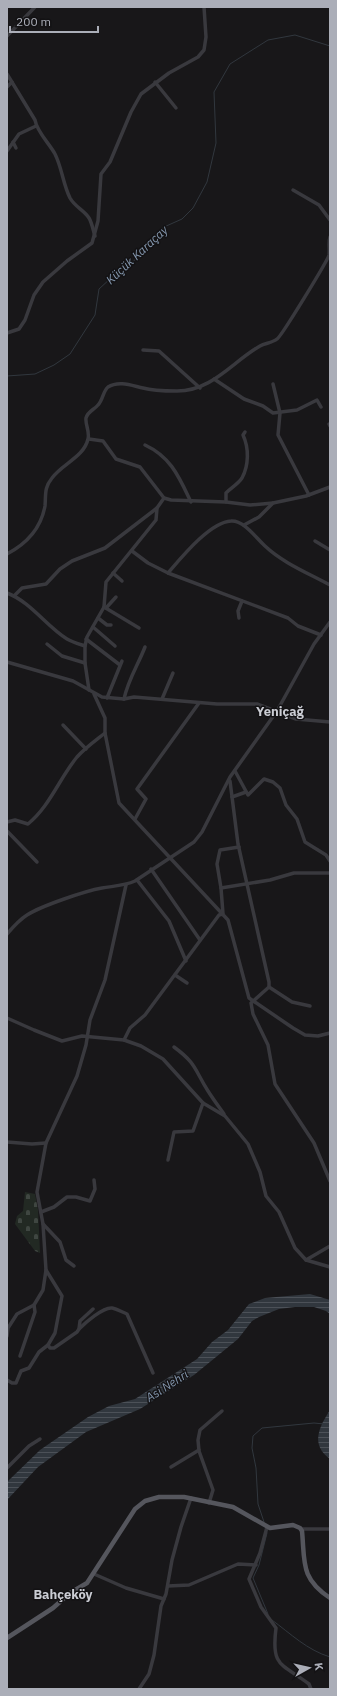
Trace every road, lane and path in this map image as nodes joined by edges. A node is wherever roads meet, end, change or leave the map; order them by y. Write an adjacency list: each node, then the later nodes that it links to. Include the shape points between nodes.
1 (35, 7): 3 (street)
2 (204, 7): 6 (street, via 204,50 190,63 169,72)
3 (7, 36)
4 (7, 74): 5 (street)
5 (12, 82): 7 (street); 9 (street)
6 (155, 82): 8 (street); 15 (street, via 135,102 110,162 100,174 100,205)
7 (7, 87)
8 (176, 108)
9 (36, 126): 10 (street, via 19,134); 15 (street, via 61,166 63,181 73,204 88,217)
10 (13, 142): 11 (street); 12 (street)
11 (16, 148)
12 (7, 151)
13 (292, 190): 14 (street, via 319,205)
14 (330, 220)
15 (95, 236): 17 (street, via 88,247 74,254 43,282 34,295 19,329)
16 (330, 237): 19 (street, via 329,256 324,266 278,339 260,346)
17 (7, 333)
18 (143, 350): 21 (street, via 159,351)
19 (214, 379): 21 (street); 23 (street, via 244,399 273,413)
20 (273, 384): 23 (street)
21 (200, 388): 25 (street, via 177,391 113,384 107,388 98,404 90,410 86,419)
22 (321, 407): 23 (street, via 317,400 297,410)
23 (280, 413): 28 (street, via 278,435)
24 (245, 432): 31 (street, via 243,435 247,445 247,462 242,477 226,493)
25 (89, 438): 29 (street, via 103,441 116,459 140,467); 38 (street, via 81,452 60,468 47,484 44,490 42,520 35,531 18,548)
26 (145, 445): 30 (street, via 175,468)
27 (330, 487): 28 (street)
28 (309, 495): 32 (street)
29 (164, 498): 30 (street); 33 (street)
30 (191, 502): 31 (street)
31 (226, 502): 32 (street, via 250,505)
32 (273, 503): 34 (street, via 259,517)
33 (157, 508): 37 (street, via 156,520); 44 (street, via 105,548 72,561 46,584 22,588)
34 (244, 525): 40 (street, via 232,521 215,527 186,551); 42 (street, via 286,562)
35 (315, 541): 36 (street)
36 (330, 550)
37 (132, 551): 39 (street); 40 (street)
38 (7, 554)
39 (113, 573): 41 (street); 47 (street, via 106,582)
40 (168, 573): 46 (street)
41 (122, 582)
42 (330, 586)
43 (7, 593): 44 (street)
44 (14, 596): 57 (street, via 67,639)
45 (116, 597): 47 (street)
46 (242, 601): 49 (street, via 238,611); 54 (street, via 288,618 298,626)
47 (105, 608): 48 (street); 53 (street)
48 (98, 618): 51 (street); 52 (street)
49 (239, 618)
50 (330, 622): 54 (street)
51 (111, 625)
52 (93, 627): 55 (street); 58 (street)
53 (139, 628)
54 (321, 635): 69 (street)
55 (86, 639): 57 (street); 65 (street, via 121,663)
56 (47, 644): 61 (street, via 62,656)
57 (85, 646): 61 (street)
58 (115, 646)
59 (145, 647): 66 (street, via 128,682)
60 (7, 662): 63 (street, via 72,681)
61 (85, 662): 63 (street)
62 (173, 673): 67 (street)
63 (89, 690): 64 (street)
64 (94, 694): 65 (street); 72 (street, via 105,718)
65 (107, 698): 66 (street)
66 (124, 699): 67 (street)
67 (162, 699): 68 (street)
68 (199, 702): 69 (street, via 256,704); 78 (street, via 137,789 146,799)
69 (276, 711): 70 (street, via 296,719); 74 (street)
70 (330, 722)
71 (63, 725): 73 (street)
72 (105, 734): 73 (street); 78 (street, via 119,803)
73 (86, 749): 79 (street, via 77,757 54,795 34,819 28,824 15,820)
74 (235, 771): 75 (street); 76 (street)
75 (230, 780): 77 (street); 82 (street, via 202,832 194,842)
76 (246, 792): 77 (street); 83 (street, via 248,795 264,779 273,782 280,788 286,805 297,819 305,842 326,855)
77 (232, 797): 81 (street)
78 (135, 819): 82 (street)
79 (7, 822)
80 (7, 831): 84 (street)
81 (239, 847): 88 (street); 90 (street, via 220,850 217,864)
82 (169, 857): 85 (street); 91 (street)
83 (330, 861)
84 (37, 862)
85 (151, 870): 87 (street); 93 (street)
86 (330, 873): 88 (street, via 294,873)
87 (137, 880): 89 (street); 94 (street, via 169,922)
88 (246, 884): 90 (street); 97 (street)
89 (126, 885): 92 (street, via 101,888 44,907 19,920); 102 (street, via 105,980 90,1020)
90 (221, 888): 91 (street)
91 (223, 914): 93 (street, via 219,915); 98 (street, via 233,933 240,968 249,998)
92 (7, 934)
93 (200, 940): 94 (street)
94 (186, 961): 95 (street)
95 (175, 975): 96 (street); 103 (street, via 141,1019 130,1028)
96 (187, 983)
97 (269, 987): 98 (street); 99 (street, via 292,1002)
98 (253, 1000): 101 (street, via 305,1035 318,1036); 111 (street, via 251,1003 254,1014 268,1046 275,1084 314,1143)
99 (310, 1006)
100 (7, 1018): 102 (street, via 62,1041)
101 (330, 1033)
102 (87, 1037): 103 (street); 108 (street, via 77,1076)
103 (124, 1040): 105 (street, via 147,1049 169,1064)
104 (174, 1048): 106 (street, via 198,1069 207,1090)
105 (203, 1103): 106 (street); 109 (street, via 193,1131 174,1132)
106 (225, 1116): 115 (street, via 248,1144 260,1172 266,1196 279,1212 295,1248)
107 (7, 1142): 108 (street)
108 (46, 1143): 112 (street, via 37,1192)
109 (168, 1160)
110 (94, 1180): 112 (street, via 95,1189 90,1201 67,1197 54,1207)
111 (330, 1181)
112 (41, 1212): 113 (street)
113 (43, 1224): 116 (street, via 60,1242 66,1260); 118 (street)
114 (330, 1246): 115 (street)
115 (306, 1260): 117 (street)
116 (74, 1266)
117 (330, 1267)
118 (46, 1270): 119 (street, via 43,1290); 123 (street, via 62,1296 55,1333)
119 (34, 1305): 122 (street, via 17,1314 8,1328); 124 (street, via 35,1312)
120 (92, 1309): 121 (street, via 80,1321)
121 (79, 1329): 123 (street, via 54,1348); 125 (street, via 89,1319 107,1309 113,1308 127,1314)
122 (7, 1336)
123 (48, 1345): 126 (street, via 39,1352 29,1368 21,1371 16,1383 12,1384)
124 (20, 1356)
125 (153, 1373)
126 (7, 1380)
127 (222, 1411): 129 (street, via 200,1430)
128 (40, 1439): 131 (street)
129 (199, 1450): 130 (street); 133 (street, via 213,1490)
130 (171, 1466)
131 (7, 1467)
132 (191, 1498): 133 (main road); 138 (main road, via 159,1497 140,1504 130,1515); 139 (street, via 172,1560)
133 (209, 1503): 134 (main road, via 240,1510)
134 (266, 1529): 135 (main road, via 293,1525); 137 (street)
135 (301, 1529): 136 (street); 140 (main road, via 303,1560 307,1573)
136 (330, 1529)
137 (256, 1564): 139 (street, via 238,1564 190,1585); 144 (street, via 249,1579 250,1586 257,1596 260,1608 276,1628 275,1655 278,1661 309,1684)
138 (94, 1574): 141 (street, via 126,1588); 142 (main road, via 87,1583)
139 (168, 1586): 141 (street)
140 (330, 1598)
141 (164, 1599): 143 (street, via 151,1668)
142 (7, 1638)
143 (139, 1689)
144 (311, 1689)

